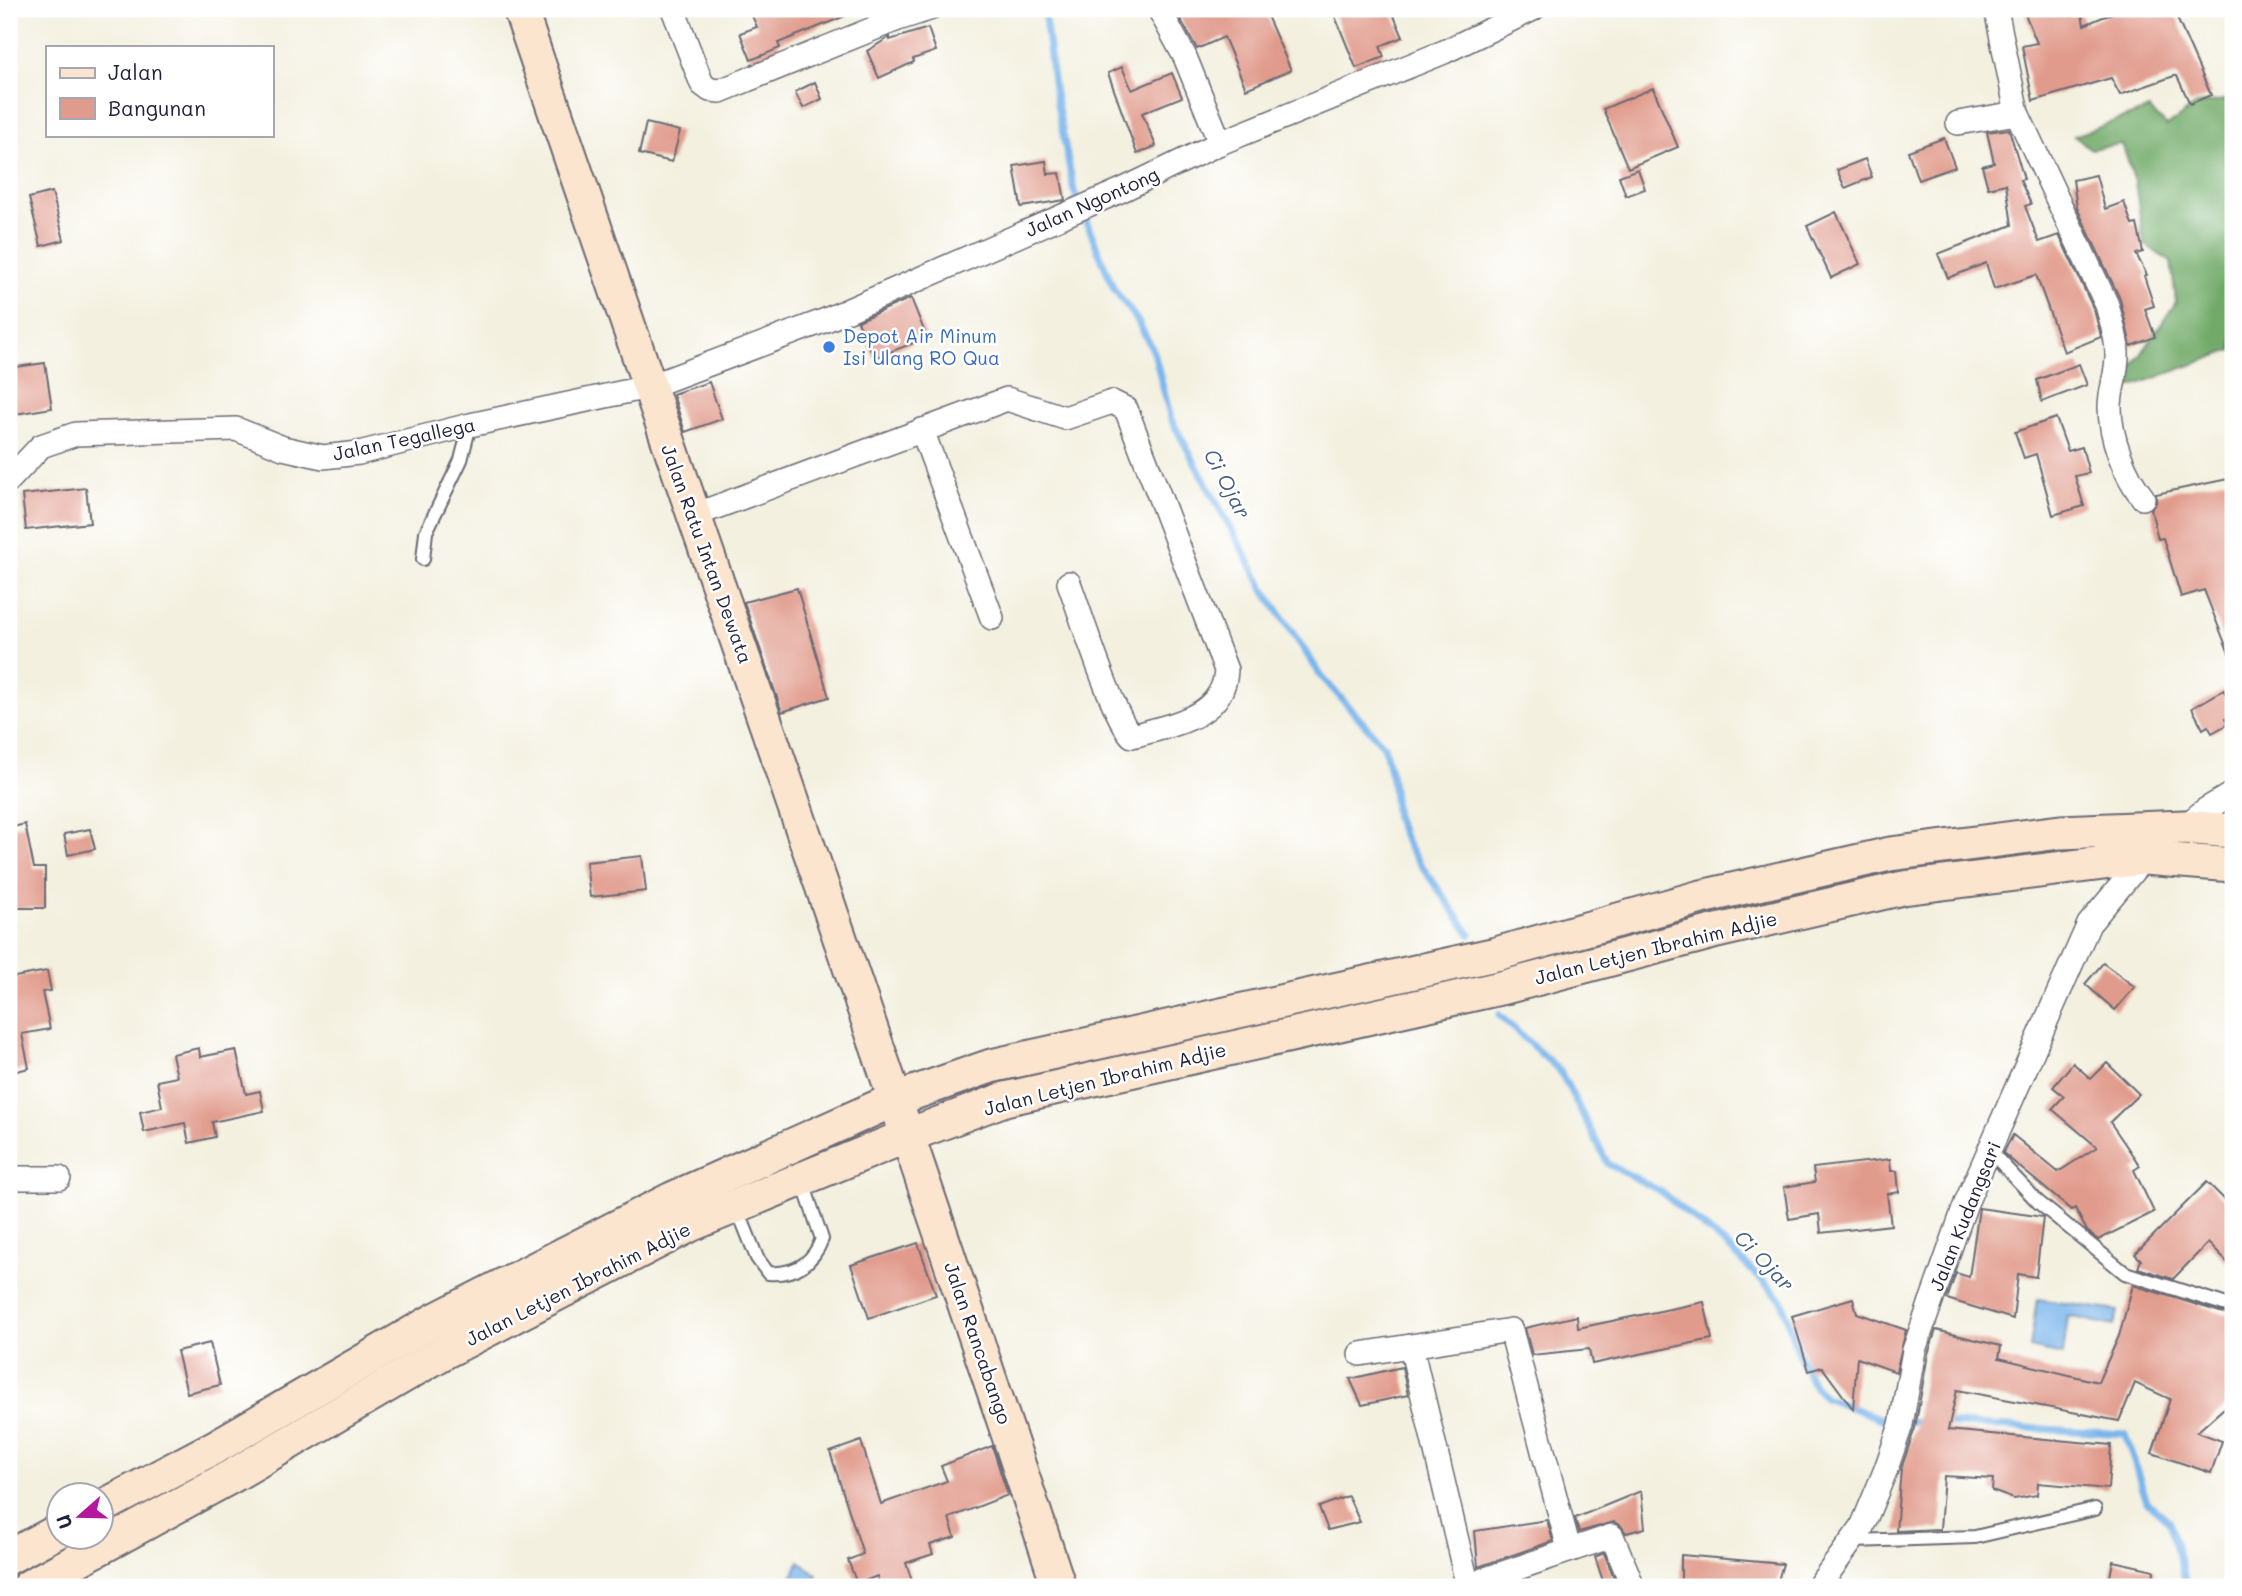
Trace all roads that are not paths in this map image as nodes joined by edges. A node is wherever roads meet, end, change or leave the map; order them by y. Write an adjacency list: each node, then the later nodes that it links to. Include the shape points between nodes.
1 (520, 9): 11 (street, Jalan Ratu Intan Dewata)
2 (673, 9): 7 (street, via 702,84 720,91)
3 (929, 9): 7 (street)
4 (1160, 9): 10 (street)
5 (1533, 9): 10 (street, Jalan Ngontong, via 1444,52)
6 (1996, 9): 8 (street)
7 (895, 14)
8 (2017, 113): 9 (street); 15 (street, via 2107,305 2117,356 2110,407 2113,433 2134,488)
9 (1958, 124)
10 (1220, 143): 11 (street, Jalan Ngontong, via 826,320)
11 (648, 387): 12 (street, Jalan Tegallega); 16 (street, Jalan Ratu Intan Dewata)
12 (470, 425): 14 (street, Jalan Tegallega, via 359,453 323,457 283,448 236,429 76,434 41,446); 17 (lane, via 461,460 426,532)
13 (922, 430): 16 (street); 18 (street, via 1007,399 1065,418 1112,402 1126,409 1226,670 1225,686 1216,701 1203,713 1132,736 1115,707); 19 (street)
14 (9, 480)
15 (2143, 498)
16 (692, 516): 27 (street, Jalan Ratu Intan Dewata)
17 (423, 559)
18 (1069, 583)
19 (992, 618)
20 (2233, 793): 21 (street)
21 (2183, 827): 22 (street, Jalan Letjen Ibrahim Adjie); 25 (street, Jalan Letjen Ibrahim Adjie, via 2060,832 1890,854)
22 (2233, 831)
23 (2144, 858): 24 (street, Jalan Letjen Ibrahim Adjie); 26 (street, Jalan Letjen Ibrahim Adjie, via 1903,888); 29 (street, Jalan Kudangsari, via 2089,924)
24 (2233, 865)
25 (1701, 897): 26 (street); 27 (street, Jalan Letjen Ibrahim Adjie, via 1496,954 991,1066)
26 (1713, 932): 28 (street, Jalan Letjen Ibrahim Adjie, via 1505,987 1005,1099)
27 (896, 1099): 28 (street, Jalan Rancabango); 35 (street, Jalan Letjen Ibrahim Adjie, via 671,1199)
28 (909, 1135): 32 (street, Jalan Letjen Ibrahim Adjie); 47 (street, Jalan Rancabango)
29 (1989, 1150): 34 (lane, via 2038,1202 2125,1273); 42 (street, Jalan Kudangsari, via 1914,1350 1902,1418 1867,1515)
30 (9, 1178): 31 (street)
31 (59, 1178)
32 (802, 1179): 33 (street, Jalan Letjen Ibrahim Adjie); 33 (lane, via 822,1239 816,1254 798,1269 768,1273)
33 (736, 1206): 37 (street, Jalan Letjen Ibrahim Adjie, via 678,1231)
34 (2233, 1307)
35 (433, 1321): 37 (street); 39 (street, Jalan Letjen Ibrahim Adjie)
36 (1411, 1346): 38 (street); 43 (street, via 1511,1330); 45 (street)
37 (446, 1351): 46 (street, Jalan Letjen Ibrahim Adjie, via 232,1476)
38 (1360, 1354)
39 (116, 1500)
40 (2095, 1509): 42 (lane, via 1975,1537)
41 (46, 1537): 44 (street)
42 (1852, 1541): 49 (street, Jalan Kudangsari)
43 (1569, 1549): 45 (street); 48 (street, via 1612,1536)
44 (9, 1557)
45 (1468, 1586)
46 (28, 1587)
47 (1059, 1587)
48 (1633, 1587)
49 (1818, 1587)

